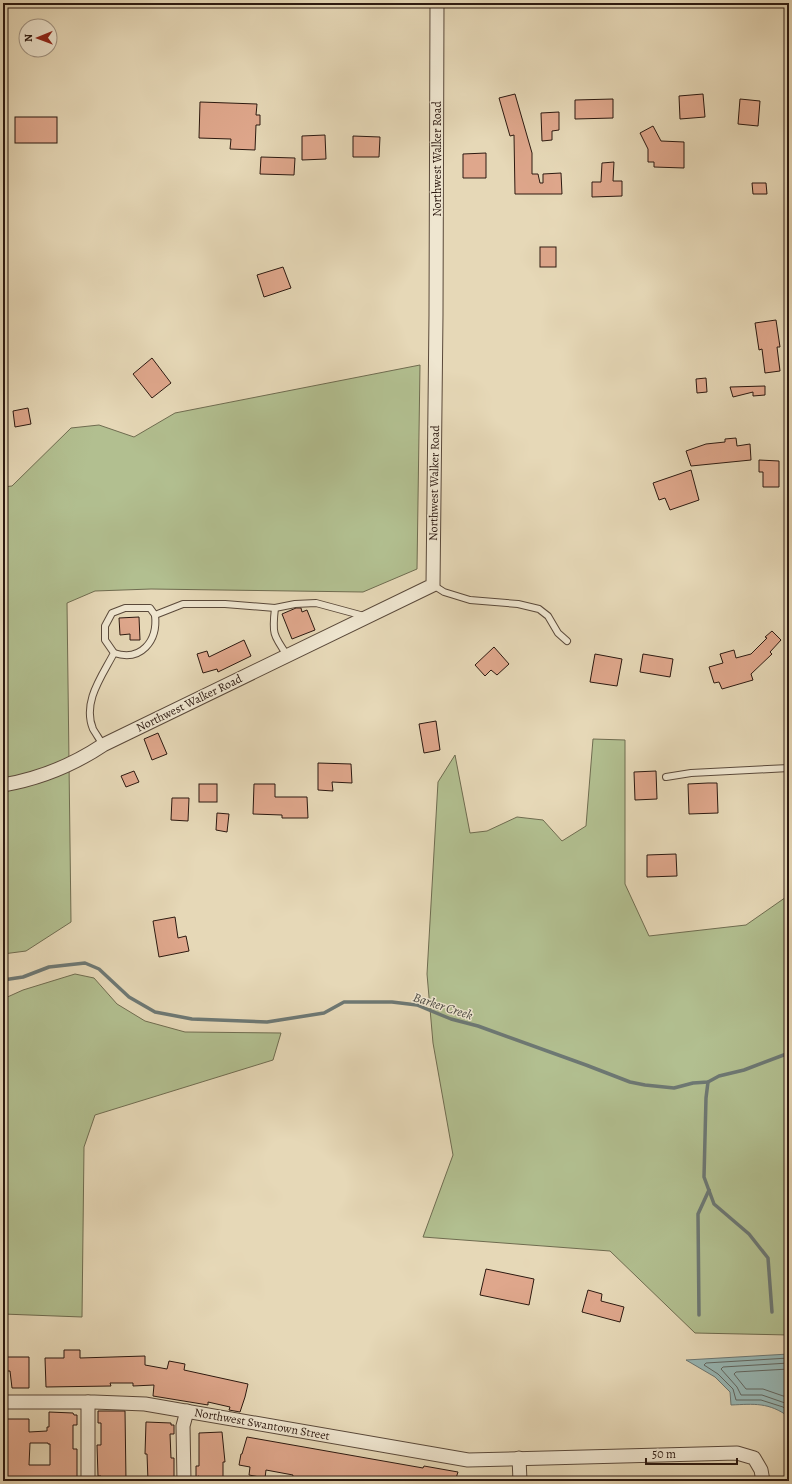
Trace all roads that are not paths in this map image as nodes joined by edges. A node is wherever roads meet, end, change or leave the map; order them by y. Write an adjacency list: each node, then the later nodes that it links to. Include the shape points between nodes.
1 (436, 3): 2 (street, Northwest Walker Road)
2 (433, 584): 5 (street, Northwest Walker Road); 6 (lane, via 444,592 470,600 518,604 539,609 548,616 558,633)
3 (275, 608): 4 (lane, via 183,604); 5 (lane, via 316,603); 8 (lane, via 272,628)
4 (155, 615): 7 (lane, via 156,624 148,645 132,656); 7 (lane, via 150,608 125,608 112,613 105,626 105,640)
5 (367, 616): 8 (street, Northwest Walker Road)
6 (567, 641)
7 (114, 653): 9 (lane, via 90,702 90,716)
8 (287, 655): 9 (street, Northwest Walker Road)
9 (98, 748): 12 (street, Northwest Walker Road, via 51,772)
10 (789, 768): 11 (lane)
11 (666, 777)
12 (3, 785)
13 (3, 1402): 14 (street, Northwest Swantown Street)
14 (88, 1402): 15 (street, Northwest Swantown Street, via 137,1403); 17 (street)
15 (187, 1411): 16 (street, Northwest Swantown Street, via 468,1460); 18 (street, via 183,1426)
16 (519, 1458): 19 (street); 20 (street, Northwest Swantown Street, via 737,1454 754,1458 761,1470)
17 (88, 1481)
18 (184, 1481)
19 (520, 1481)
20 (763, 1481)

